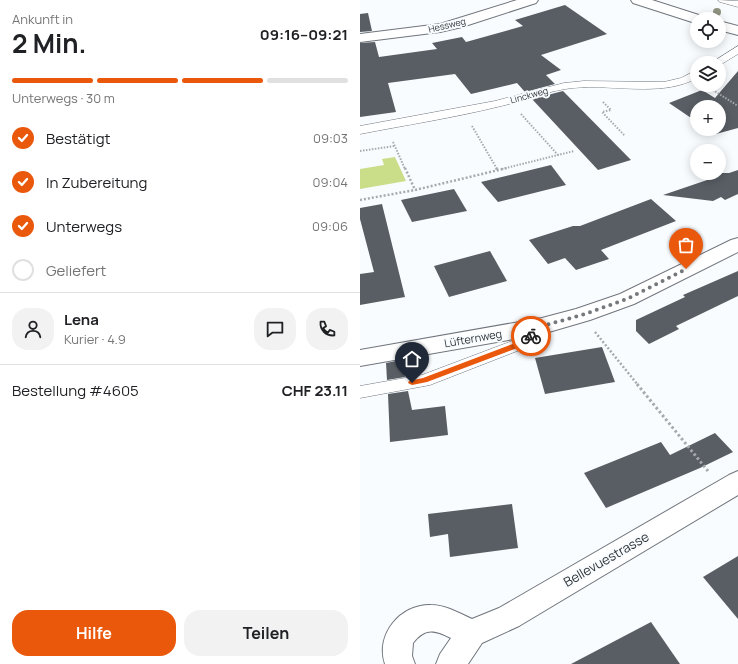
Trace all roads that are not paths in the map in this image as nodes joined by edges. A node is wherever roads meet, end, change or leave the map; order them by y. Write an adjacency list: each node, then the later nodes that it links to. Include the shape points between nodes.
1 (531, 0): 8 (street, Hessweg, via 440,28)
2 (638, 0): 5 (street)
3 (723, 0): 4 (lane)
4 (738, 4)
5 (690, 17)
6 (726, 27): 7 (street)
7 (738, 30)
8 (360, 38)
9 (738, 49): 10 (lane)
10 (726, 57)
11 (690, 76): 12 (lane, Linckweg, via 664,85 564,86 508,101)
12 (360, 130)
13 (738, 244): 14 (street, Lüfternweg, via 627,299)
14 (542, 326): 15 (street, Lüfternweg); 16 (lane, via 526,342 424,381)
15 (360, 358)
16 (360, 392)
17 (731, 486): 18 (street, Bellevuestrasse, via 509,617)
18 (472, 633): 19 (street, via 437,619 418,620 402,632 398,640); 20 (street)
19 (397, 664)
20 (451, 664)

